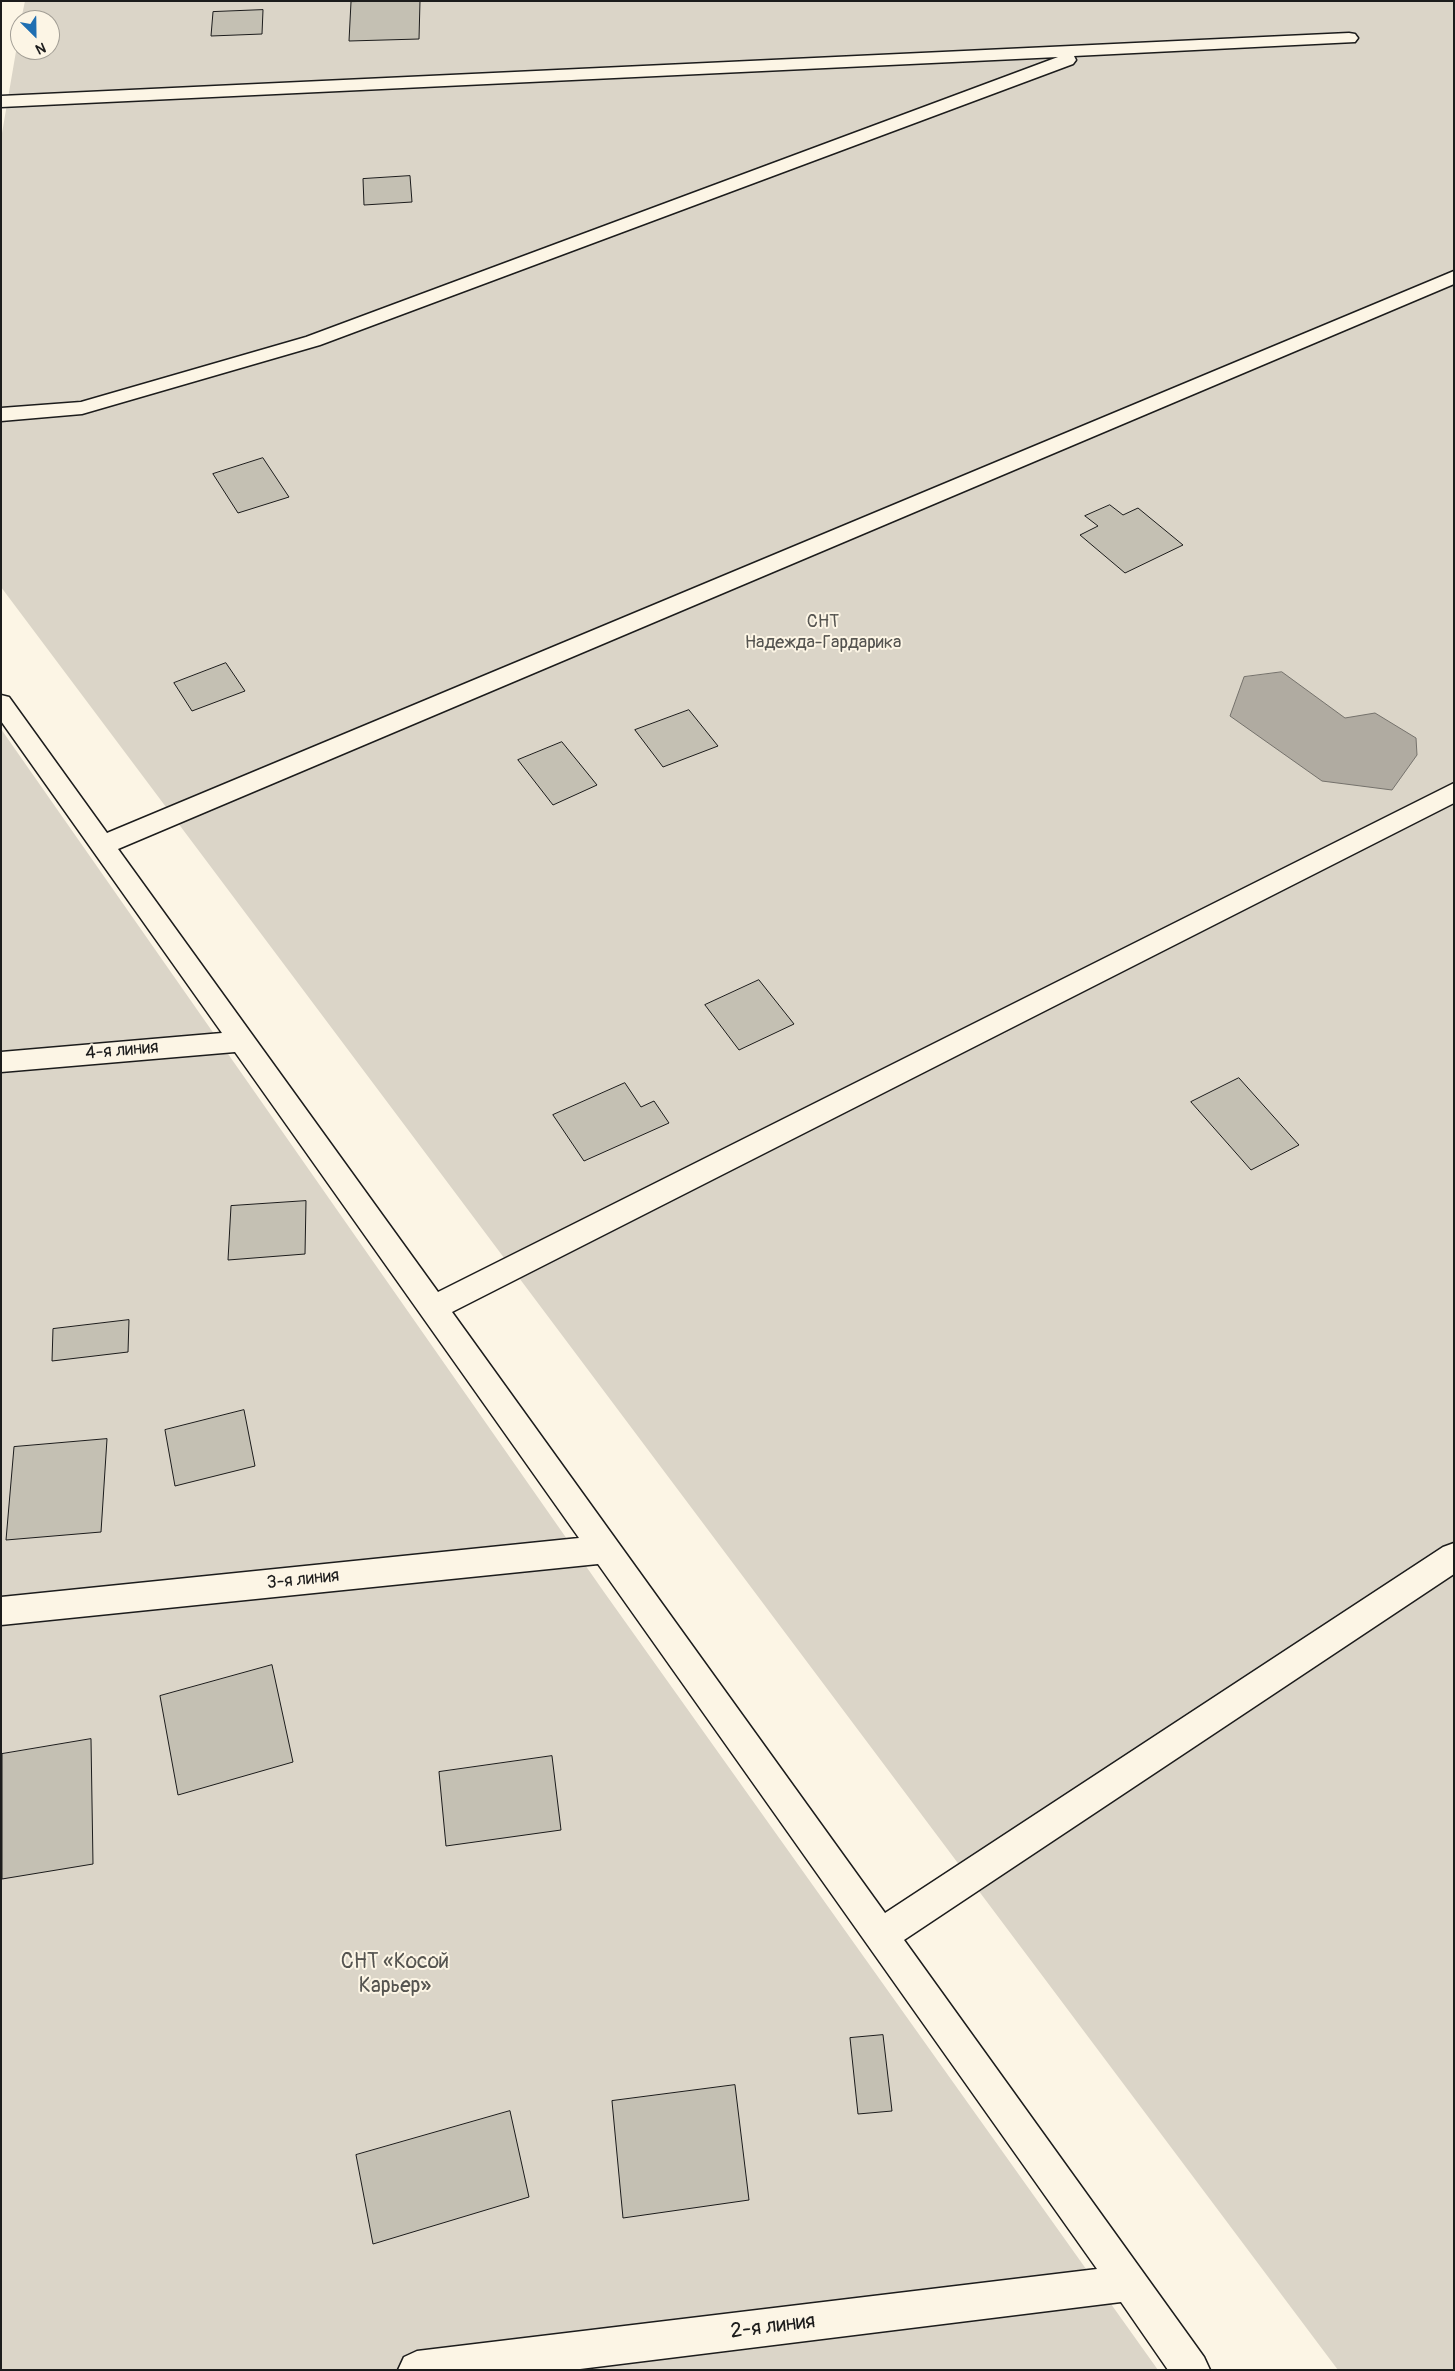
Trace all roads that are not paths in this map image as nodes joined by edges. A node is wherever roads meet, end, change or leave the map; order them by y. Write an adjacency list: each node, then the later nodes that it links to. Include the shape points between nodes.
1 (1349, 38): 2 (street)
2 (1091, 50): 3 (street); 5 (street, via 314,341 82,408)
3 (1, 102)
4 (1454, 276): 8 (street)
5 (1, 415)
6 (1, 704): 8 (street)
7 (1454, 792): 11 (street)
8 (103, 845): 9 (street)
9 (242, 1041): 10 (street, 4-я линия); 11 (street)
10 (1, 1062)
11 (433, 1308): 12 (street)
12 (605, 1549): 14 (street, 3-я линия); 15 (street)
13 (1454, 1557): 15 (street)
14 (1, 1611)
15 (881, 1935): 16 (street)
16 (1129, 2283): 17 (street, 2-я линия); 18 (street)
17 (417, 2370)
18 (1191, 2370)

